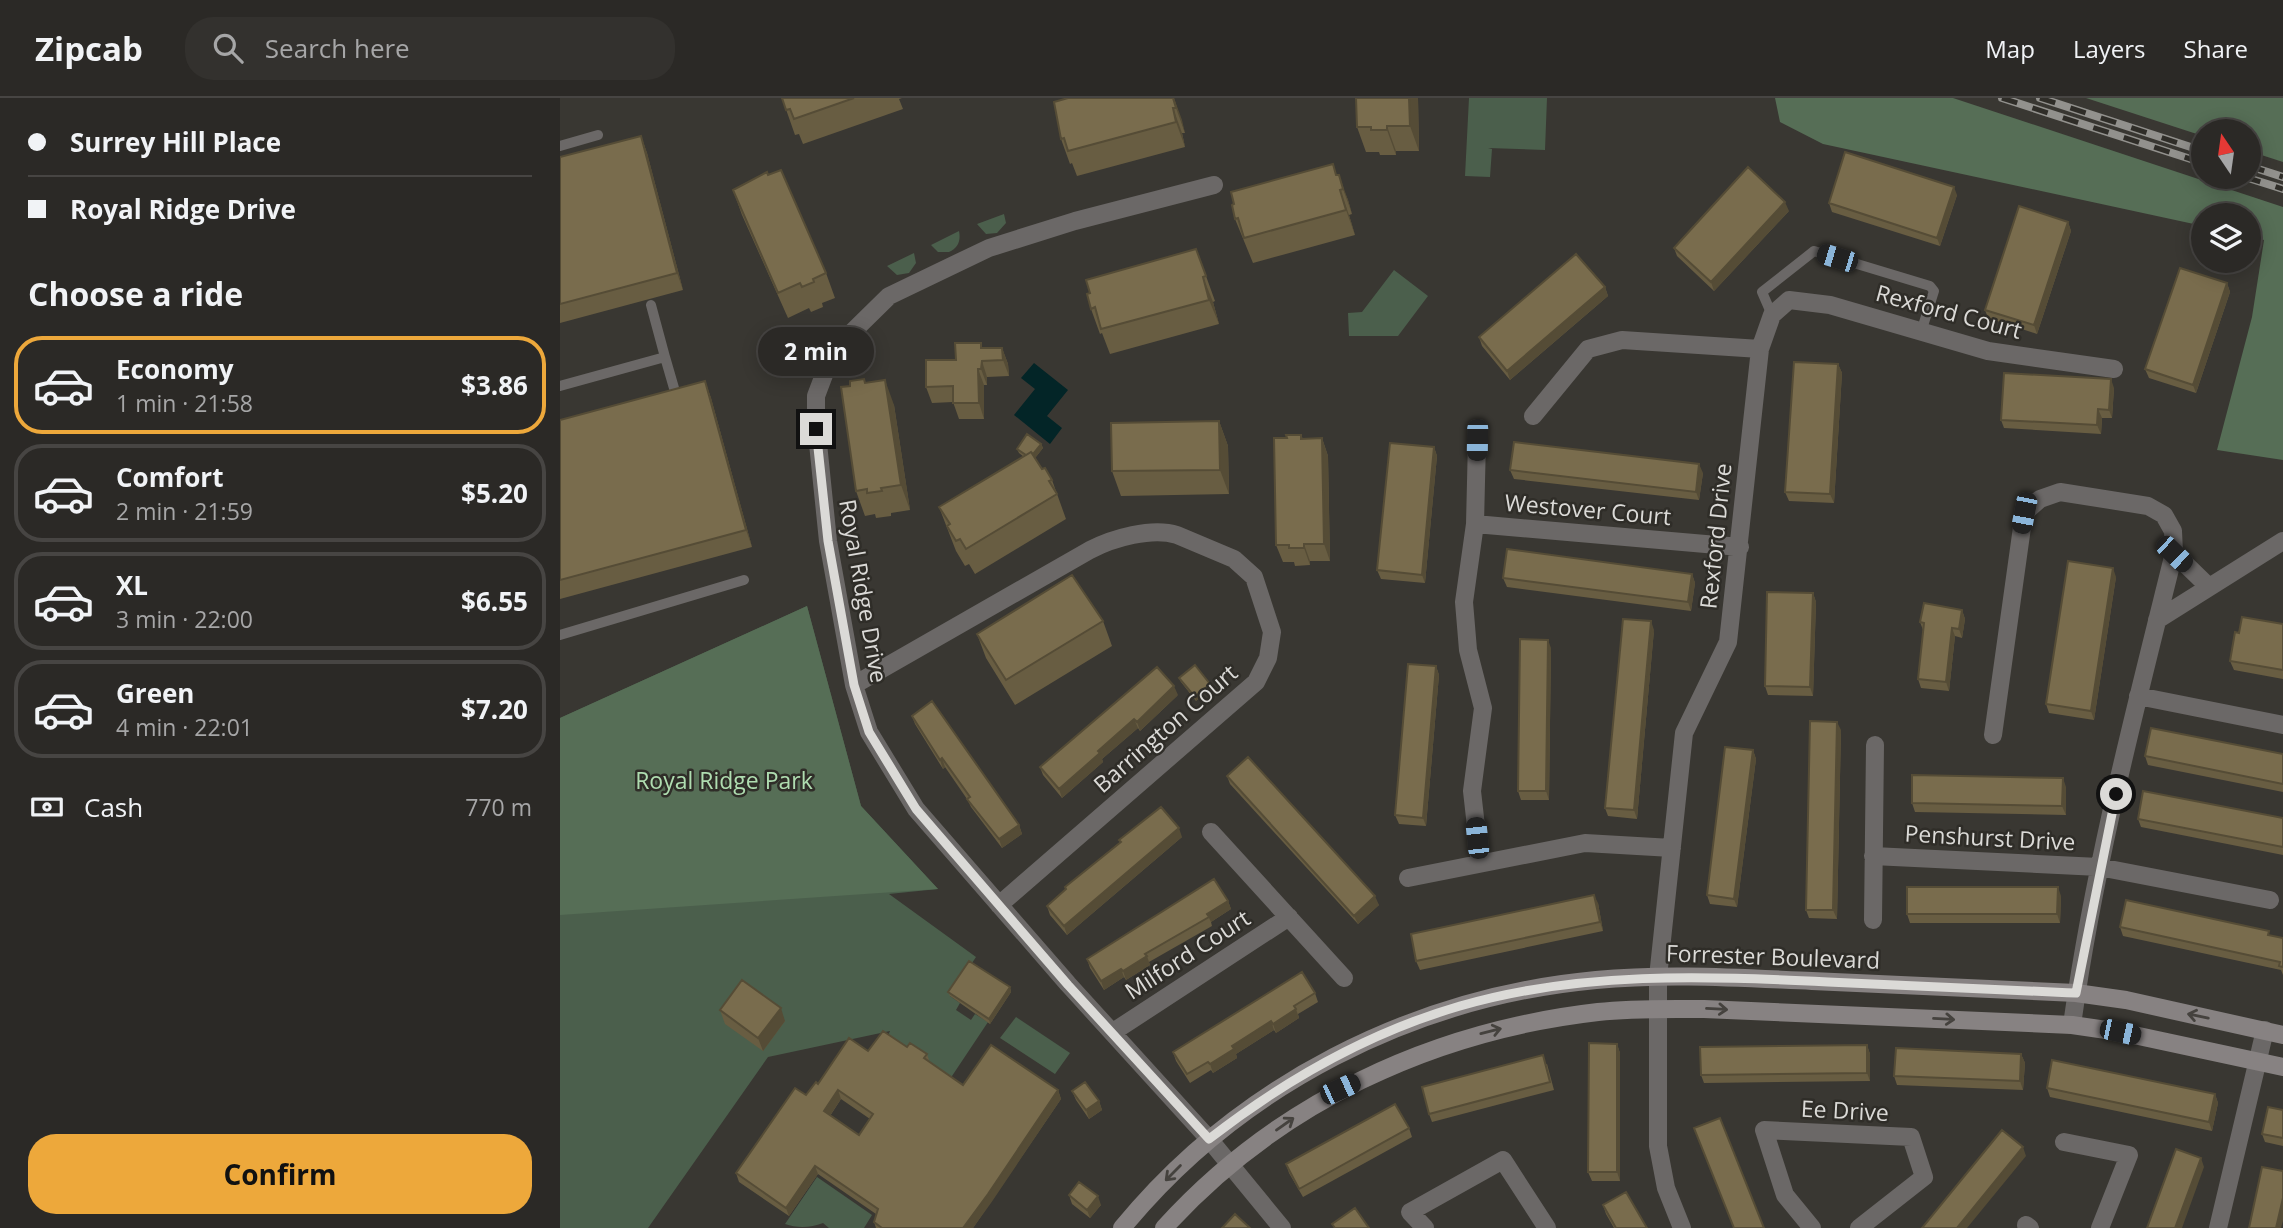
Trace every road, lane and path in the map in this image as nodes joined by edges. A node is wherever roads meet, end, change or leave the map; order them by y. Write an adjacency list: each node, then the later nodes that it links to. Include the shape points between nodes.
1 (598, 135): 2 (lane)
2 (560, 146)
3 (1214, 185): 22 (street, Royal Ridge Drive, via 989,248 889,296 833,351 816,396 816,424 828,541)
4 (651, 305): 8 (lane)
5 (1772, 315): 6 (street, Rexford Court, via 1789,300 1830,305); 6 (lane, via 1762,292 1814,251 1930,286 1934,291); 7 (street)
6 (1921, 331): 9 (street, Rexford Court, via 1988,351)
7 (1760, 349): 12 (street, via 1622,340 1588,349); 16 (street, Rexford Drive)
8 (665, 357): 10 (lane); 11 (lane)
9 (2114, 369)
10 (560, 386)
11 (676, 396)
12 (1533, 416)
13 (1477, 440): 14 (street)
14 (1475, 524): 16 (street, Westover Court); 30 (street, via 1464,602 1468,650 1483,708 1472,791)
15 (2283, 541): 19 (street)
16 (1740, 547): 28 (street, Rexford Drive, via 1728,642 1684,733)
17 (2174, 554): 19 (street); 20 (street); 25 (street, via 2173,531 2164,515 2148,506 2060,492 2040,499 2024,513)
18 (744, 580): 21 (lane)
19 (2209, 587): 20 (street)
20 (2157, 620): 23 (street)
21 (560, 635)
22 (854, 685): 34 (street, Royal Ridge Drive, via 869,732 916,809); 34 (street, Barrington Court, via 1090,550 1127,536 1177,535 1234,559 1254,577 1272,632 1268,658 1256,682)
23 (2137, 696): 24 (street); 31 (street)
24 (2283, 725)
25 (1993, 735)
26 (1875, 745): 29 (street, Penshurst Drive)
27 (1211, 832): 35 (street, Milford Court)
28 (1672, 848): 30 (street, via 1585,843); 37 (street, Rexford Drive)
29 (1873, 856): 31 (street, Penshurst Drive); 36 (street, Penshurst Drive)
30 (1480, 862): 32 (street)
31 (2099, 867): 33 (street, Penshurst Drive); 39 (street)
32 (1408, 877)
33 (2270, 900)
34 (999, 905): 43 (street, Royal Ridge Drive)
35 (1289, 917): 38 (street, Milford Court); 43 (street, Milford Court)
36 (1873, 920)
37 (1658, 976): 39 (street, Forrester Boulevard); 40 (street, Rexford Drive); 47 (street, Forrester Boulevard, via 1529,990 1416,1021 1325,1060)
38 (1344, 978)
39 (2076, 993): 41 (street); 42 (street, Forrester Boulevard, one-way to 39)
40 (1657, 1009): 41 (street, one-way to 41); 49 (street, one-way to 40, via 1340,1089 1427,1051 1513,1025); 55 (street, Rexford Drive, via 1660,1166)
41 (2072, 1025): 45 (street)
42 (2264, 1031): 44 (street, Forrester Boulevard); 45 (street)
43 (1113, 1032): 47 (street, Royal Ridge Drive)
44 (2283, 1035)
45 (2257, 1061): 46 (street); 59 (street)
46 (2283, 1067)
47 (1209, 1139): 49 (street, Royal Ridge Drive); 50 (street, Forrester Boulevard, one-way to 50)
48 (2064, 1142): 58 (street, via 2129,1155)
49 (1230, 1164): 51 (street); 52 (street, Royal Ridge Drive)
50 (1122, 1228)
51 (1164, 1228)
52 (1282, 1228)
53 (1424, 1228): 54 (street, via 1410,1212 1503,1160)
54 (1547, 1228)
55 (1682, 1228)
56 (1812, 1228): 57 (street, Ee Drive, via 1785,1195 1764,1130 1911,1137 1924,1177)
57 (1859, 1228)
58 (2100, 1228)
59 (2218, 1228)

